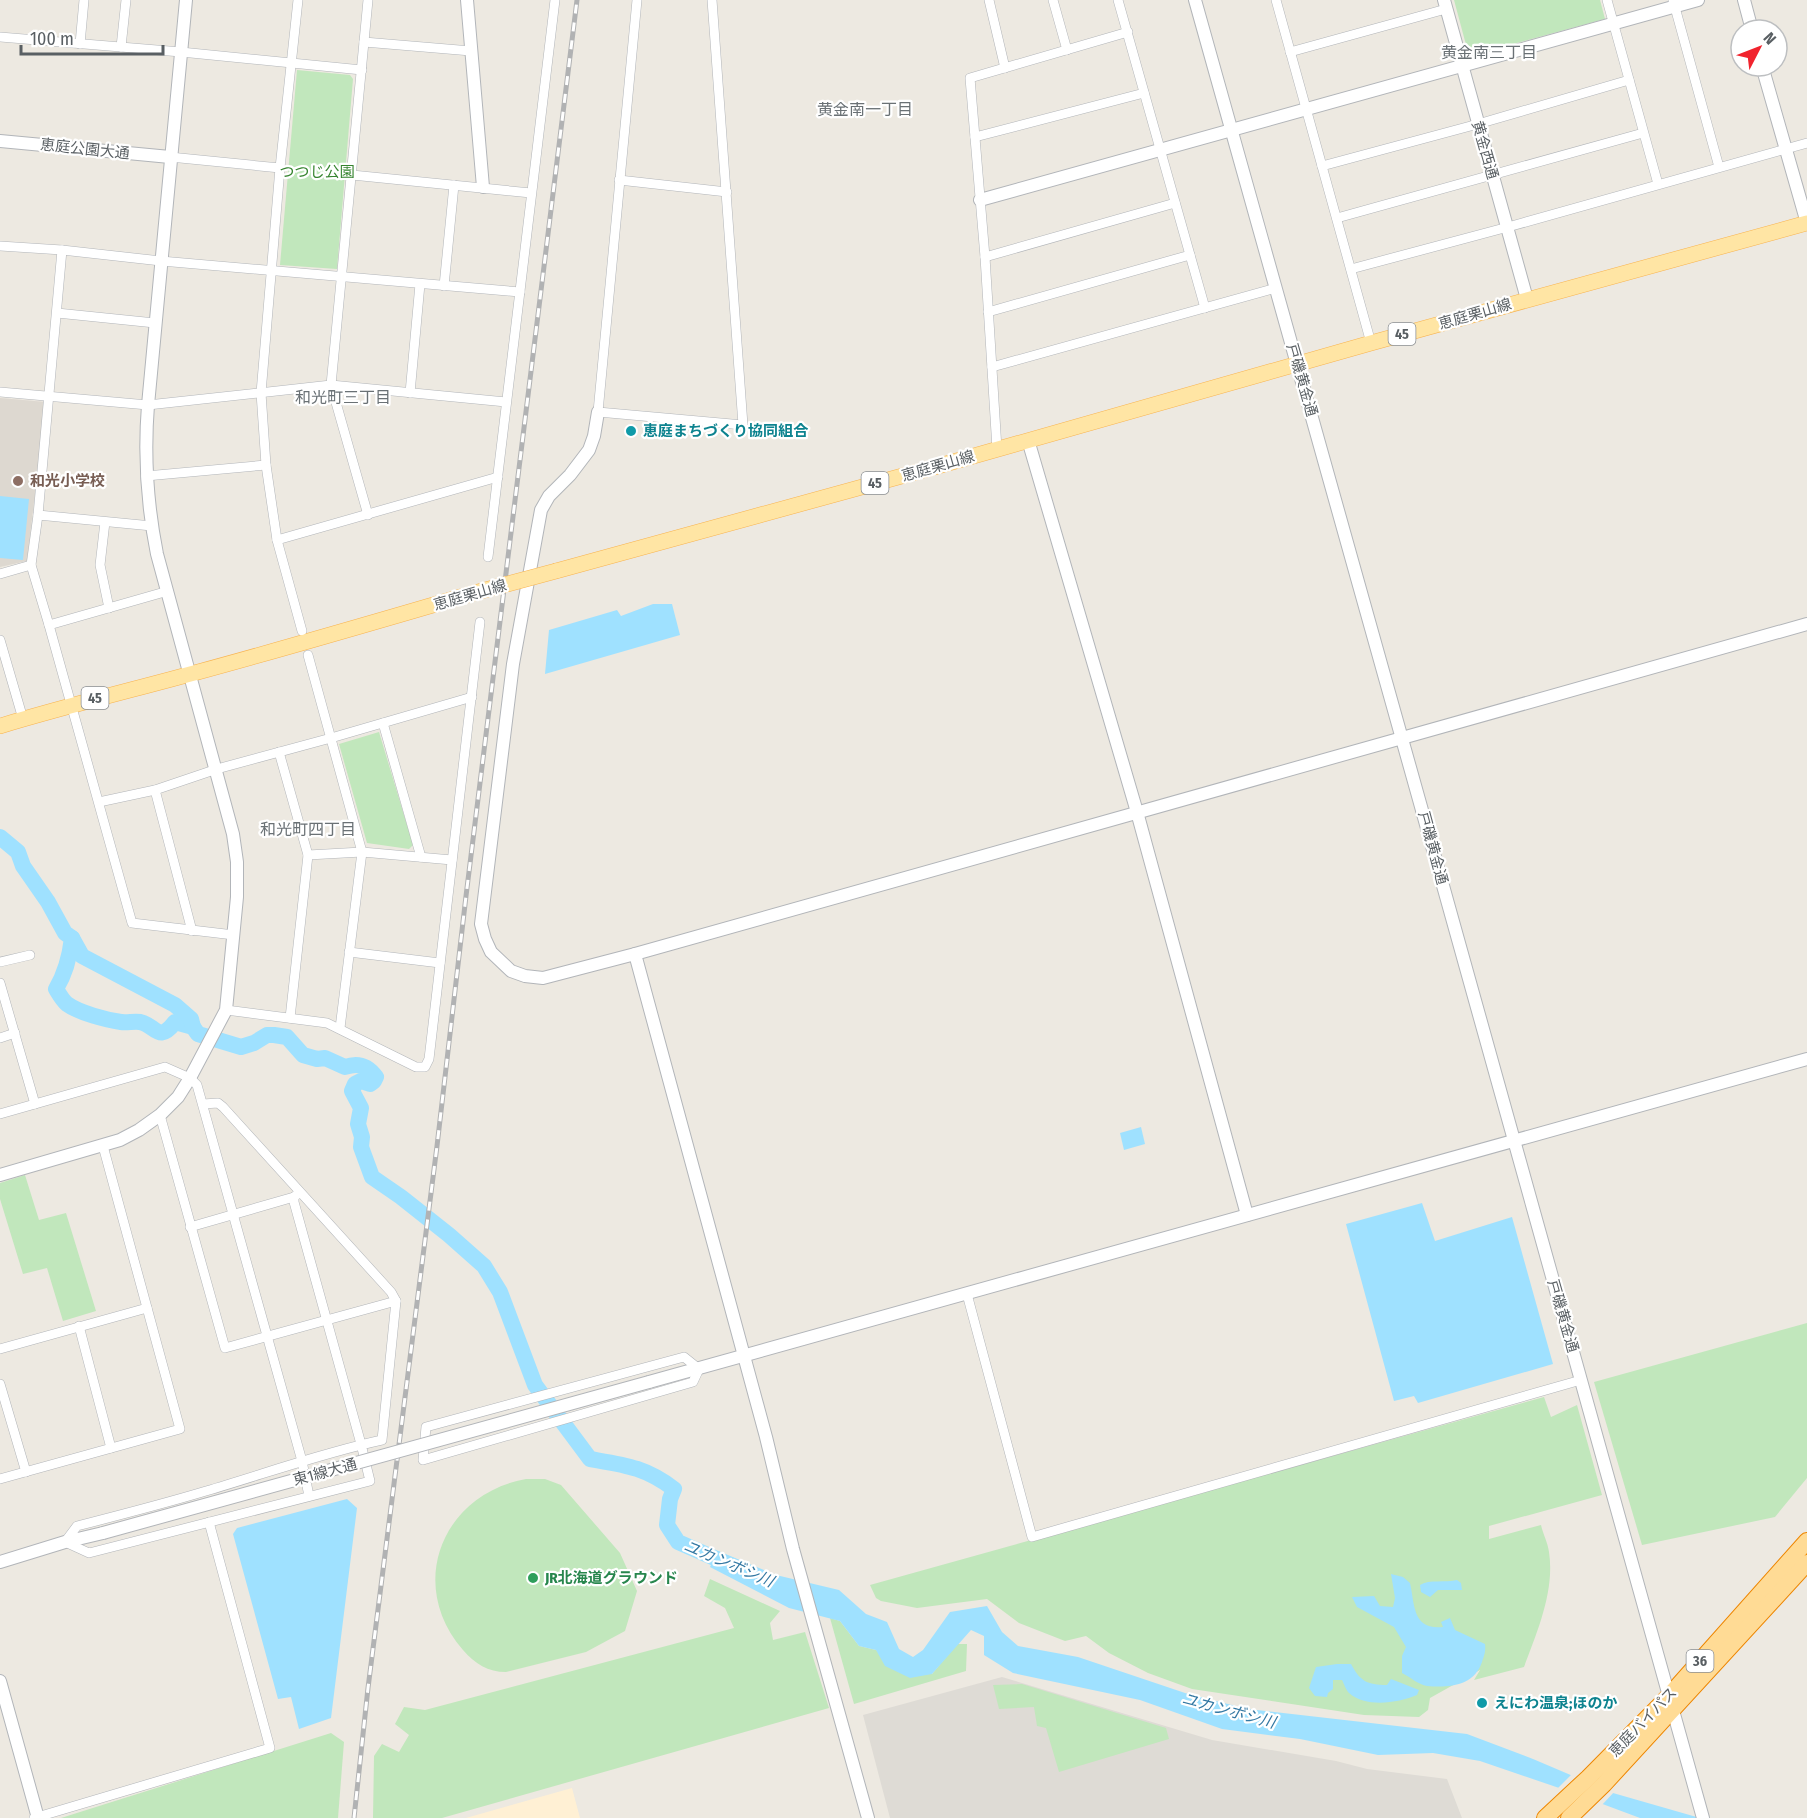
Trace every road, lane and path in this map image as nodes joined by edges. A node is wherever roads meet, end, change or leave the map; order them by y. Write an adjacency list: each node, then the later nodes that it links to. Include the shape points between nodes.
1 (84, 0): 25 (street)
2 (126, 0): 26 (street)
3 (186, 0): 29 (street)
4 (298, 0): 31 (street)
5 (368, 0): 24 (street)
6 (467, 0): 28 (street)
7 (555, 0): 57 (street)
8 (637, 0): 53 (street)
9 (712, 0): 58 (street)
10 (989, 0): 33 (street)
11 (1053, 0): 27 (street)
12 (1118, 0): 22 (street)
13 (1195, 0): 40 (street, 戸磯黄金通)
14 (1276, 0): 30 (street)
15 (1608, 0): 21 (street)
16 (1698, 0): 18 (street)
17 (1744, 0): 20 (street)
18 (1674, 3): 21 (street); 49 (street)
19 (1445, 4): 30 (street); 32 (street, 黄金西通)
20 (1749, 18)
21 (1614, 24): 32 (street); 36 (street)
22 (1128, 32): 27 (street); 37 (street)
23 (0, 37): 25 (street)
24 (364, 42): 28 (street); 34 (street)
25 (80, 44): 26 (street)
26 (121, 47): 29 (street)
27 (1067, 50): 33 (street)
28 (471, 51): 56 (street)
29 (180, 52): 31 (street); 47 (street)
30 (1290, 52): 38 (street)
31 (292, 62): 34 (street); 50 (street)
32 (1462, 66): 38 (street); 39 (street, 黄金西通)
33 (1005, 68): 42 (street, via 970,78)
34 (362, 70): 51 (street)
35 (1765, 78): 45 (street)
36 (1629, 80): 39 (street); 41 (street)
37 (1144, 93): 42 (street); 46 (street)
38 (1306, 110): 40 (street); 48 (street)
39 (1478, 124): 48 (street); 52 (street, 黄金西通)
40 (1232, 130): 46 (street); 74 (street, 戸磯黄金通)
41 (1643, 133): 52 (street); 54 (street)
42 (975, 138): 59 (street)
43 (0, 141): 47 (street, 恵庭公園大通)
44 (1807, 143): 45 (street)
45 (1785, 150): 49 (street); 62 (street)
46 (1160, 151): 59 (street); 60 (street)
47 (170, 157): 50 (street); 68 (street)
48 (1322, 166): 61 (street)
49 (1719, 167): 54 (street)
50 (280, 168): 70 (street)
51 (352, 175): 55 (street); 71 (street)
52 (1492, 175): 61 (street); 63 (street, 黄金西通)
53 (619, 180): 58 (street); 91 (street)
54 (1658, 184): 63 (street)
55 (454, 185): 56 (street); 73 (street)
56 (483, 188): 57 (street)
57 (531, 192): 75 (street)
58 (727, 192): 91 (street, via 743,425)
59 (980, 200): 67 (street)
60 (1175, 202): 66 (street); 67 (street)
61 (1337, 218): 69 (street)
62 (1807, 223): 76 (main road, 恵庭栗山線 / 45)
63 (1508, 227): 69 (street); 76 (street, 黄金西通)
64 (0, 246): 65 (street)
65 (62, 250): 68 (street); 79 (street)
66 (1190, 255): 77 (street); 78 (street)
67 (985, 257): 78 (street)
68 (161, 261): 70 (street); 80 (street)
69 (1351, 269): 81 (street)
70 (273, 271): 71 (street); 86 (street)
71 (342, 277): 72 (street); 84 (street)
72 (420, 284): 73 (street); 87 (street)
73 (444, 286): 75 (street)
74 (1276, 288): 77 (street); 82 (street, 戸磯黄金通)
75 (520, 292): 89 (street)
76 (1527, 300): 81 (main road, 恵庭栗山線 / 45)
77 (1205, 308): 83 (street)
78 (988, 312): 83 (street)
79 (57, 313): 80 (street); 88 (street)
80 (155, 323): 90 (street)
81 (1371, 343): 82 (main road, 恵庭栗山線 / 45)
82 (1297, 364): 92 (main road, 恵庭栗山線 / 45); 120 (street, 戸磯黄金通)
83 (992, 368): 93 (street)
84 (331, 385): 86 (street); 87 (street); 98 (street)
85 (0, 392): 88 (street)
86 (261, 393): 90 (street); 94 (street)
87 (410, 393): 89 (street)
88 (50, 396): 90 (street); 97 (street)
89 (506, 402): 96 (street)
90 (148, 405): 95 (street)
91 (598, 412): 133 (street, via 589,450 541,510 513,664 482,924 491,952 511,971 525,976 543,978)
92 (1028, 440): 93 (main road, 恵庭栗山線 / 45); 125 (street)
93 (997, 449): 113 (main road, 恵庭栗山線 / 45, bridge)
94 (266, 465): 95 (street); 101 (street)
95 (146, 476): 100 (street)
96 (498, 477): 98 (street); 102 (street)
97 (38, 515): 99 (street); 103 (street)
98 (368, 515): 101 (street)
99 (105, 522): 100 (street); 106 (street, via 100,565)
100 (152, 526): 105 (street)
101 (277, 540): 110 (street)
102 (488, 557)
103 (31, 565): 104 (street); 109 (street)
104 (0, 573)
105 (168, 591): 106 (street); 113 (street)
106 (109, 608): 109 (street)
107 (480, 622): 114 (street)
108 (1807, 624): 120 (street)
109 (50, 625): 115 (street)
110 (302, 631)
111 (0, 640): 116 (street)
112 (308, 655): 119 (street)
113 (191, 674): 115 (main road, 恵庭栗山線 / 45); 122 (street)
114 (472, 697): 117 (street); 129 (street)
115 (72, 704): 116 (main road, 恵庭栗山線 / 45); 124 (street)
116 (23, 719): 118 (main road, 恵庭栗山線 / 45)
117 (383, 723): 119 (street); 128 (street)
118 (0, 726)
119 (330, 738): 121 (street); 126 (street)
120 (1403, 738): 125 (street); 149 (street, 戸磯黄金通)
121 (279, 752): 122 (street); 127 (street)
122 (216, 769): 123 (street); 131 (street, via 237,862)
123 (155, 790): 124 (street); 130 (street)
124 (99, 802): 130 (street, via 132,923)
125 (1137, 812): 133 (street); 154 (street)
126 (362, 852): 127 (street); 128 (street); 132 (street)
127 (308, 855): 139 (street)
128 (421, 857): 129 (street)
129 (452, 860): 136 (street)
130 (192, 931): 131 (street)
131 (234, 935): 138 (street)
132 (349, 952): 136 (street); 140 (street)
133 (634, 954): 163 (street)
134 (30, 955): 135 (street)
135 (0, 962)
136 (440, 963): 140 (street, via 425,1067 416,1067)
137 (0, 983): 141 (street)
138 (226, 1010): 139 (street); 144 (street)
139 (290, 1018): 140 (street)
140 (340, 1028)
141 (15, 1033): 142 (street); 145 (street)
142 (0, 1038)
143 (1807, 1059): 149 (street, 東1線大通)
144 (190, 1078): 145 (street, via 165,1067); 146 (street, via 197,1085); 148 (street)
145 (35, 1104): 147 (street)
146 (203, 1104): 152 (street, via 218,1103 224,1107); 153 (street)
147 (0, 1114)
148 (160, 1115): 150 (street, via 139,1130); 155 (street)
149 (1514, 1141): 154 (street, 東1線大通); 165 (street, 戸磯黄金通)
150 (103, 1146): 151 (street); 158 (street)
151 (0, 1175)
152 (297, 1195): 153 (street); 157 (street); 159 (street, via 294,1202)
153 (233, 1214): 155 (street); 161 (street)
154 (1247, 1215): 156 (street, 東1線大通)
155 (190, 1227): 161 (street, via 225,1348)
156 (967, 1294): 163 (street, 東1線大通); 165 (street, via 1032,1537)
157 (396, 1301): 159 (street); 167 (street, via 382,1440)
158 (147, 1308): 160 (street); 168 (street, via 180,1429)
159 (327, 1321): 161 (street); 167 (street)
160 (80, 1326): 162 (street); 168 (street)
161 (267, 1337): 169 (street)
162 (0, 1349)
163 (744, 1356): 164 (street, 東1線大通); 183 (street)
164 (699, 1369): 164 (street, via 693,1382 423,1460 426,1427 684,1357); 175 (street, 東1線大通, bridge)
165 (1581, 1380): 179 (street, 戸磯黄金通)
166 (0, 1384): 170 (street)
167 (361, 1444): 169 (street); 172 (street, via 370,1481)
168 (111, 1448): 170 (street)
169 (302, 1461): 172 (street); 175 (street, via 77,1526)
170 (26, 1472): 171 (street)
171 (0, 1479)
172 (309, 1496): 173 (street)
173 (208, 1522): 175 (street, via 89,1553); 182 (street, via 270,1748)
174 (1807, 1541): 179 (highway, 恵庭バイパス / 36)
175 (65, 1542): 176 (street, 東1線大通)
176 (0, 1563)
177 (1807, 1563): 179 (highway, 恵庭バイパス / 36)
178 (0, 1681): 182 (street)
179 (1671, 1703): 180 (highway, 恵庭バイパス / 36, via 1604,1784); 181 (street, 戸磯黄金通); 184 (highway, 恵庭バイパス / 36)
180 (1575, 1812)
181 (1703, 1815)
182 (36, 1818)
183 (868, 1818)
184 (1545, 1818)

